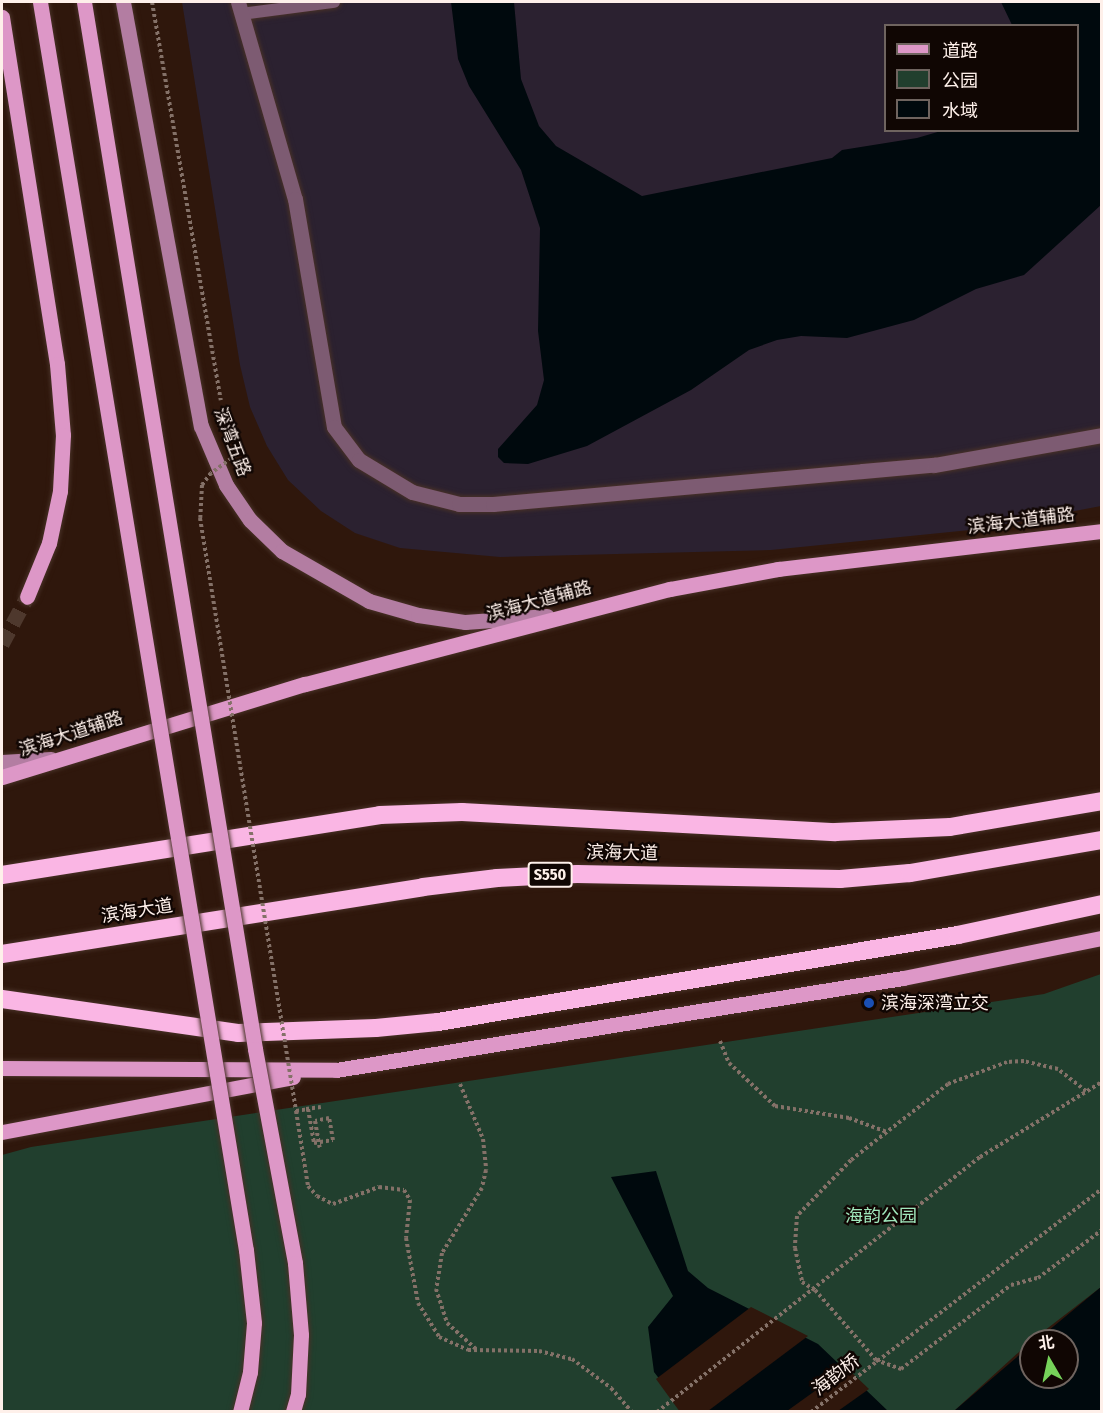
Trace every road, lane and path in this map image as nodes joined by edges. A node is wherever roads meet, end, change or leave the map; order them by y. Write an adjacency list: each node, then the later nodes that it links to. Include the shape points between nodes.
1 (40, 2): 40 (main road, bridge, via 246,1251 254,1323 250,1372)
2 (84, 2): 41 (main road, bridge, via 255,1049 296,1263 300,1335 298,1394)
3 (123, 2): 13 (street, 深湾五路, via 201,426 226,485 250,520 282,551 369,601 418,615 465,622)
4 (152, 2): 8 (path)
5 (334, 2): 6 (lane)
6 (240, 8): 9 (street, via 295,199 334,427 359,460 412,492 459,504 493,504 934,465)
7 (2, 17): 12 (main road, via 57,364 63,435 60,491 49,543)
8 (221, 404)
9 (1101, 435)
10 (231, 447): 31 (path, bridge, via 236,455 211,473 202,485 200,518)
11 (1101, 531): 13 (main road, 滨海大道辅路, via 778,569)
12 (27, 597)
13 (562, 615): 14 (main road, 滨海大道辅路, via 294,687)
14 (57, 759): 15 (street); 16 (main road, 滨海大道辅路)
15 (2, 762)
16 (2, 777)
17 (1101, 801): 19 (highway, 滨海大道, via 950,827 835,832 462,812 380,815)
18 (1101, 840): 22 (highway, 滨海大道 / S550, via 910,873 840,879 577,874 486,880)
19 (2, 875)
20 (1101, 904): 23 (highway, via 958,935 438,1022 376,1028 238,1033)
21 (1101, 938): 26 (main road, via 903,978)
22 (2, 954)
23 (2, 999)
24 (720, 1041): 33 (path, via 729,1063 775,1106 849,1118)
25 (2, 1068): 26 (main road)
26 (336, 1070): 32 (main road)
27 (1101, 1082): 29 (path)
28 (460, 1084): 38 (path, via 483,1139 486,1170 482,1188 442,1253 436,1289 447,1323)
29 (1086, 1091): 33 (path, via 1073,1079 1042,1063 1007,1062 948,1084); 37 (path, via 980,1157)
30 (321, 1107): 31 (path)
31 (296, 1111): 34 (path, via 308,1109 314,1143 323,1141 333,1140 329,1118 315,1120 318,1139); 38 (path, via 308,1186 317,1196 333,1204 379,1187 404,1190 410,1200 406,1239 417,1303 432,1329 449,1344)
32 (2, 1132)
33 (887, 1132): 37 (path, via 852,1160 797,1216 797,1265 802,1282)
34 (320, 1148)
35 (1101, 1189): 39 (path, 海韵桥)
36 (1101, 1230): 39 (path, via 1038,1278 1011,1285 901,1369)
37 (815, 1290): 39 (path); 43 (path)
38 (478, 1351): 42 (path, via 539,1351 572,1359 611,1388)
39 (876, 1360): 44 (path, 海韵桥)
40 (240, 1412)
41 (293, 1412)
42 (632, 1412)
43 (657, 1412)
44 (812, 1412)

